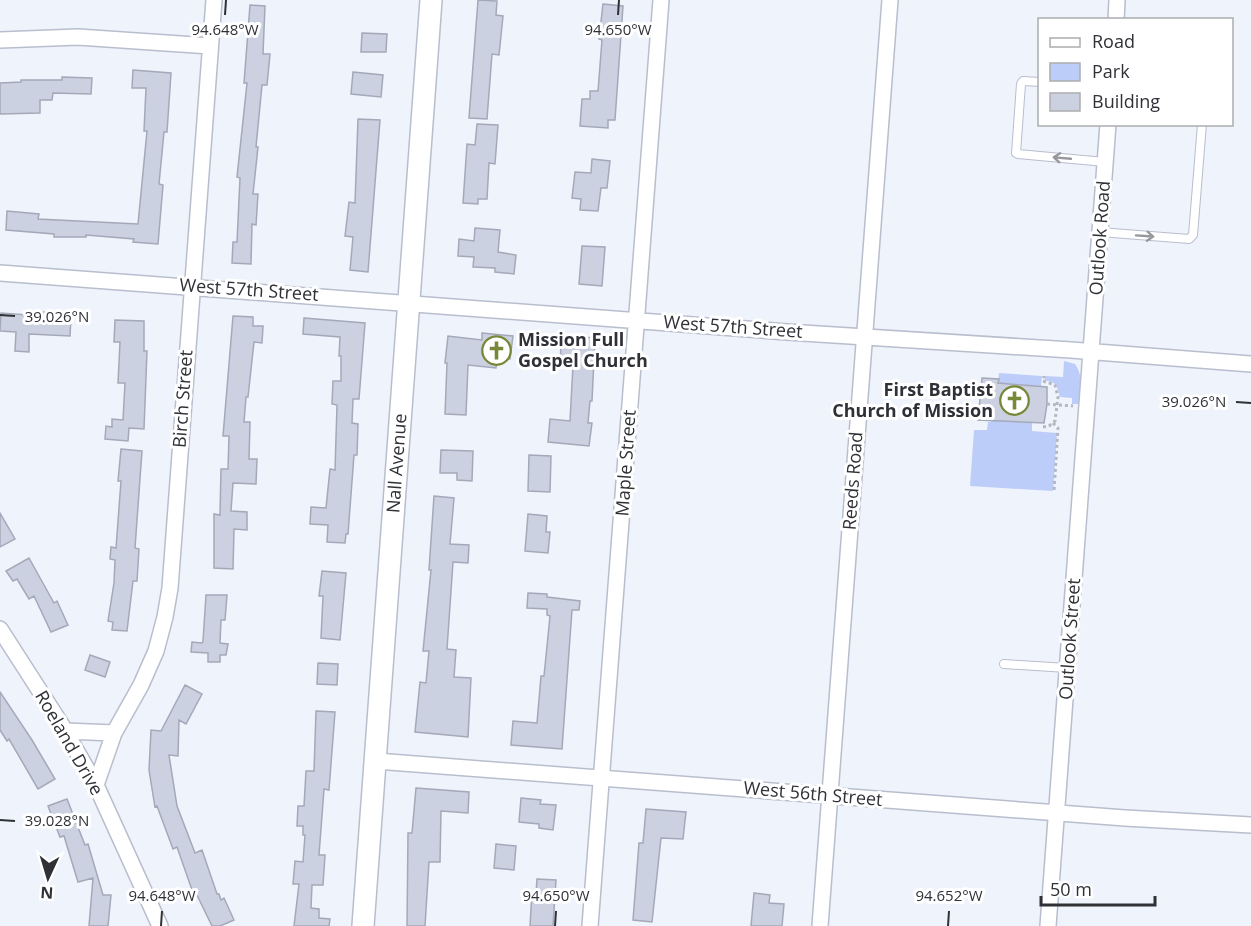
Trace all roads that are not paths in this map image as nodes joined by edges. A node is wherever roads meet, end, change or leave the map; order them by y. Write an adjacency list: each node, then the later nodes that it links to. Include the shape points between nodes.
1 (214, 0): 8 (street, Birch Street)
2 (431, 0): 16 (street, Nall Avenue)
3 (661, 0): 17 (street, Maple Street)
4 (890, 0): 18 (street, Reeds Road)
5 (1117, 0): 6 (street)
6 (1116, 18)
7 (0, 40): 8 (street, via 78,37)
8 (210, 46): 15 (street, Birch Street)
9 (1038, 82): 12 (lane, one-way to 9, via 1016,153 1021,84)
10 (1108, 126): 12 (street, Outlook Road)
11 (1202, 126): 13 (lane, one-way to 11, via 1190,239)
12 (1105, 162): 13 (street, Outlook Road)
13 (1100, 232): 19 (street, Outlook Road)
14 (0, 273): 15 (street, West 57th Street)
15 (192, 286): 16 (street, West 57th Street); 25 (street, Birch Street, via 165,617 156,651)
16 (410, 303): 17 (street, West 57th Street); 26 (street, Nall Avenue)
17 (637, 320): 18 (street, West 57th Street); 27 (street, Maple Street)
18 (864, 336): 19 (street, West 57th Street); 29 (street, Reeds Road)
19 (1091, 351): 20 (street, West 57th Street); 23 (street, Outlook Street)
20 (1251, 364)
21 (0, 629): 24 (street, Roeland Drive)
22 (1004, 664): 23 (lane)
23 (1067, 668): 30 (street, Outlook Street)
24 (65, 731): 25 (street); 28 (street, Roeland Drive)
25 (114, 733): 28 (street, Birch Street)
26 (376, 761): 27 (street, West 56th Street); 33 (street, Nall Avenue)
27 (602, 777): 29 (street, West 56th Street); 34 (street, Maple Street)
28 (96, 785): 32 (street, Roeland Drive)
29 (829, 795): 30 (street, West 56th Street); 35 (street, Reeds Road)
30 (1056, 813): 31 (street, West 56th Street); 36 (street, Outlook Street)
31 (1251, 825)
32 (153, 923)
33 (363, 926)
34 (591, 926)
35 (820, 926)
36 (1048, 926)

